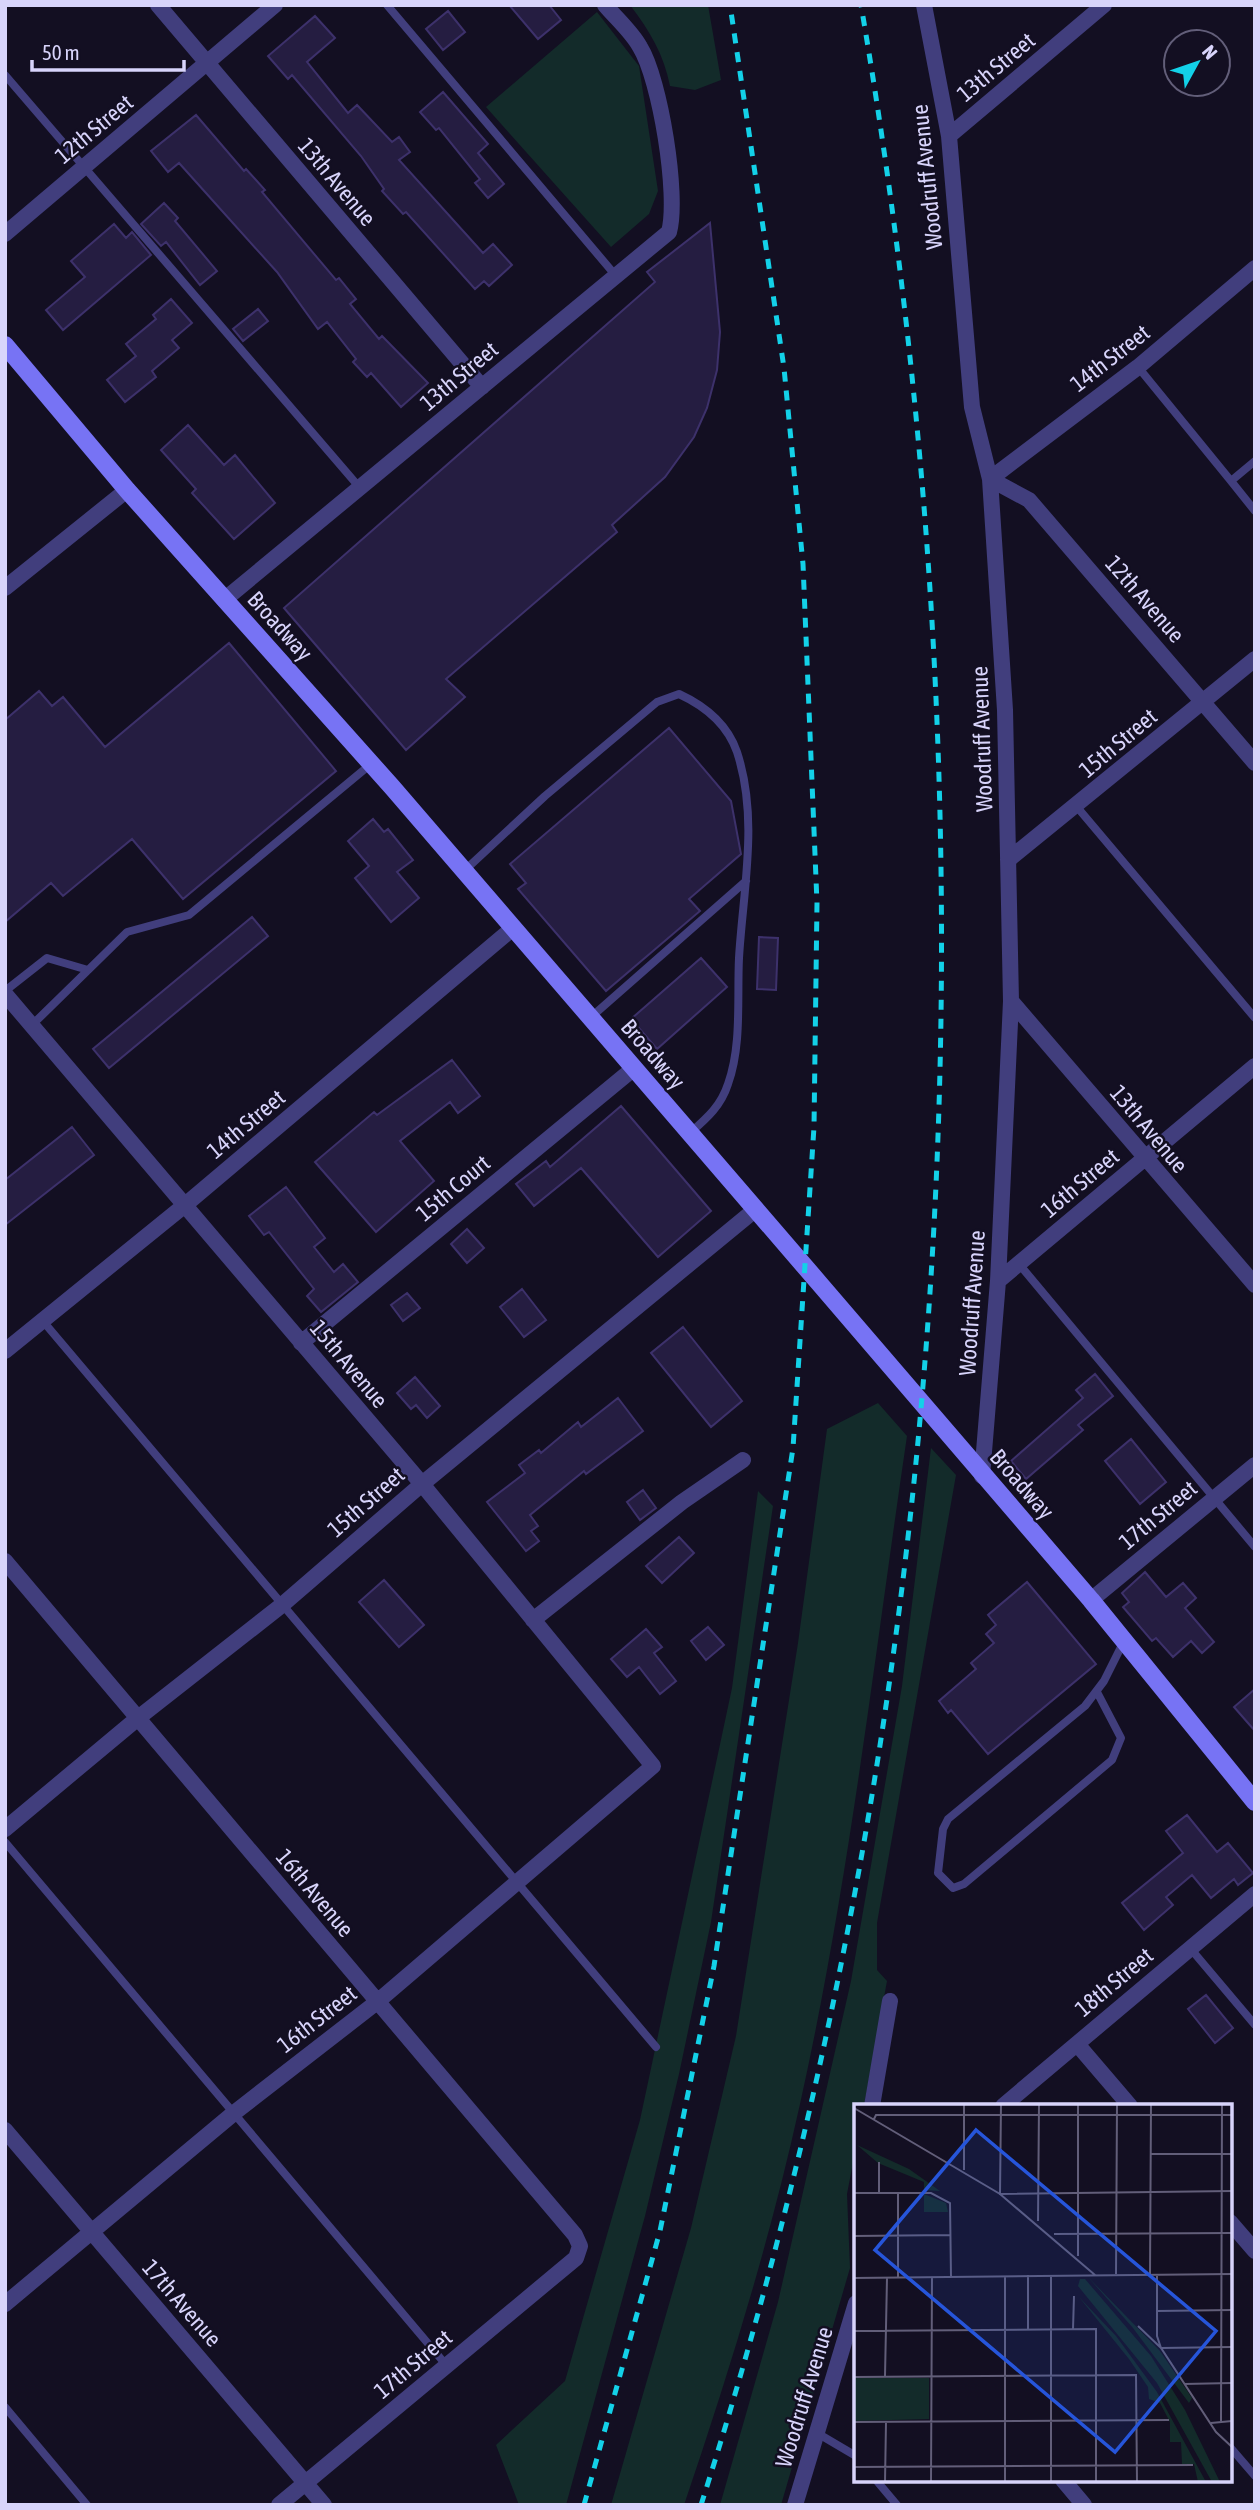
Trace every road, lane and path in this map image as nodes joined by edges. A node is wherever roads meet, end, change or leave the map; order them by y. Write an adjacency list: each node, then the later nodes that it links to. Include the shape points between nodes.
1 (158, 5): 7 (street, 13th Avenue)
2 (275, 5): 7 (street, 12th Street)
3 (387, 5): 13 (lane)
4 (605, 5): 13 (street, 13th Street, via 640,46 650,71 669,162 673,218 669,232)
5 (924, 5): 9 (street, Woodruff Avenue)
6 (1104, 5): 9 (street, 13th Street)
7 (207, 63): 10 (street, 12th Street); 16 (street, 13th Avenue)
8 (5, 75): 10 (lane)
9 (949, 136): 18 (street, Woodruff Avenue, via 972,407)
10 (84, 167): 11 (street, 12th Street); 20 (lane)
11 (5, 234)
12 (1255, 268): 15 (street, 14th Street)
13 (615, 276): 16 (street, 13th Street)
14 (6, 348): 21 (main road, Broadway)
15 (1138, 367): 18 (street, 14th Street); 19 (lane)
16 (482, 387): 20 (street, 13th Street)
17 (1255, 461): 19 (lane)
18 (990, 479): 26 (street, 12th Avenue, via 1029,500); 30 (street, Woodruff Avenue, via 1005,710)
19 (1231, 481): 22 (lane)
20 (360, 488): 24 (street, 13th Street)
21 (127, 490): 23 (street); 24 (main road, Broadway)
22 (1255, 511)
23 (5, 588)
24 (224, 600): 28 (main road, Broadway)
25 (1255, 659): 26 (street, 15th Street)
26 (1204, 701): 27 (street, 12th Avenue); 29 (street, 15th Street)
27 (1255, 763)
28 (371, 764): 31 (main road, Broadway); 34 (lane, via 189,915 127,932)
29 (1077, 807): 30 (street, 15th Street); 38 (lane)
30 (1008, 860): 36 (street, Woodruff Avenue)
31 (464, 871): 32 (lane, via 657,702 679,694 720,721 737,752 749,825); 33 (main road, Broadway)
32 (746, 881): 37 (lane); 42 (lane, via 729,1082 719,1106)
33 (513, 928): 37 (main road, Broadway); 44 (street, 14th Street)
34 (88, 970): 35 (lane, via 47,958); 39 (lane)
35 (5, 992): 39 (street, 15th Avenue)
36 (1011, 1000): 43 (street, 13th Avenue); 47 (street, Woodruff Avenue)
37 (590, 1018): 41 (main road, Broadway)
38 (1255, 1018)
39 (32, 1025): 44 (street, 15th Avenue)
40 (1255, 1066): 43 (street, 16th Street)
41 (634, 1069): 42 (main road, Broadway); 50 (street, 15th Court)
42 (690, 1133): 45 (main road, Broadway)
43 (1144, 1159): 46 (street, 16th Street); 48 (street, 13th Avenue)
44 (185, 1205): 49 (street, 14th Street); 50 (street, 15th Avenue)
45 (756, 1209): 54 (main road, Broadway); 55 (street, 15th Street)
46 (1019, 1264): 47 (street, 16th Street); 56 (lane)
47 (998, 1281): 54 (street, Woodruff Avenue)
48 (1255, 1286)
49 (42, 1320): 51 (street, 14th Street); 60 (lane)
50 (301, 1343): 55 (street, 15th Avenue)
51 (5, 1351)
52 (743, 1460): 61 (street, via 682,1502)
53 (1255, 1465): 56 (street, 17th Street)
54 (982, 1476): 59 (main road, Broadway)
55 (422, 1484): 60 (street, 15th Street); 61 (street, 15th Avenue)
56 (1213, 1499): 57 (lane); 59 (street, 17th Street)
57 (1255, 1547)
58 (5, 1561): 64 (street, 16th Avenue)
59 (1091, 1600): 62 (main road, Broadway)
60 (282, 1605): 64 (street, 15th Street); 69 (lane)
61 (533, 1620): 65 (street, 15th Avenue)
62 (1124, 1641): 63 (lane); 66 (main road, Broadway)
63 (1097, 1692): 63 (lane, via 948,1819 938,1872 945,1883 953,1888 964,1884 1112,1759 1121,1738)
64 (138, 1718): 67 (street, 15th Street); 73 (street, 16th Avenue)
65 (653, 1766): 69 (street, 16th Street)
66 (1255, 1801)
67 (5, 1829)
68 (5, 1842): 80 (lane)
69 (518, 1884): 73 (street, 16th Street); 76 (lane)
70 (1255, 1894): 71 (street, 18th Street)
71 (1190, 1948): 74 (lane); 75 (street, 18th Street)
72 (890, 2001): 77 (street)
73 (377, 2002): 80 (street, 16th Street); 85 (street, 16th Avenue, via 575,2235 580,2246)
74 (1255, 2025)
75 (1077, 2043): 78 (street, 18th Street); 79 (street)
76 (656, 2047)
77 (872, 2104)
78 (1005, 2104)
79 (1128, 2104)
80 (234, 2113): 83 (street, 16th Street); 88 (lane)
81 (5, 2130): 83 (street, 17th Avenue)
82 (1232, 2224): 84 (street)
83 (92, 2233): 86 (street, 16th Street); 96 (street, 17th Avenue)
84 (1255, 2251)
85 (576, 2258): 88 (street, 17th Street)
86 (5, 2304)
87 (854, 2310): 90 (street, Woodruff Avenue)
88 (447, 2366): 96 (street, 17th Street)
89 (5, 2407): 97 (lane)
90 (817, 2433): 92 (lane); 100 (street, Woodruff Avenue)
91 (1232, 2449): 93 (lane)
92 (854, 2455)
93 (1255, 2476)
94 (878, 2482): 101 (lane)
95 (1065, 2482): 102 (street)
96 (306, 2483): 98 (street, 17th Street); 99 (street, 17th Avenue)
97 (88, 2505)
98 (279, 2505)
99 (324, 2505)
100 (795, 2505)
101 (897, 2505)
102 (1084, 2505)

